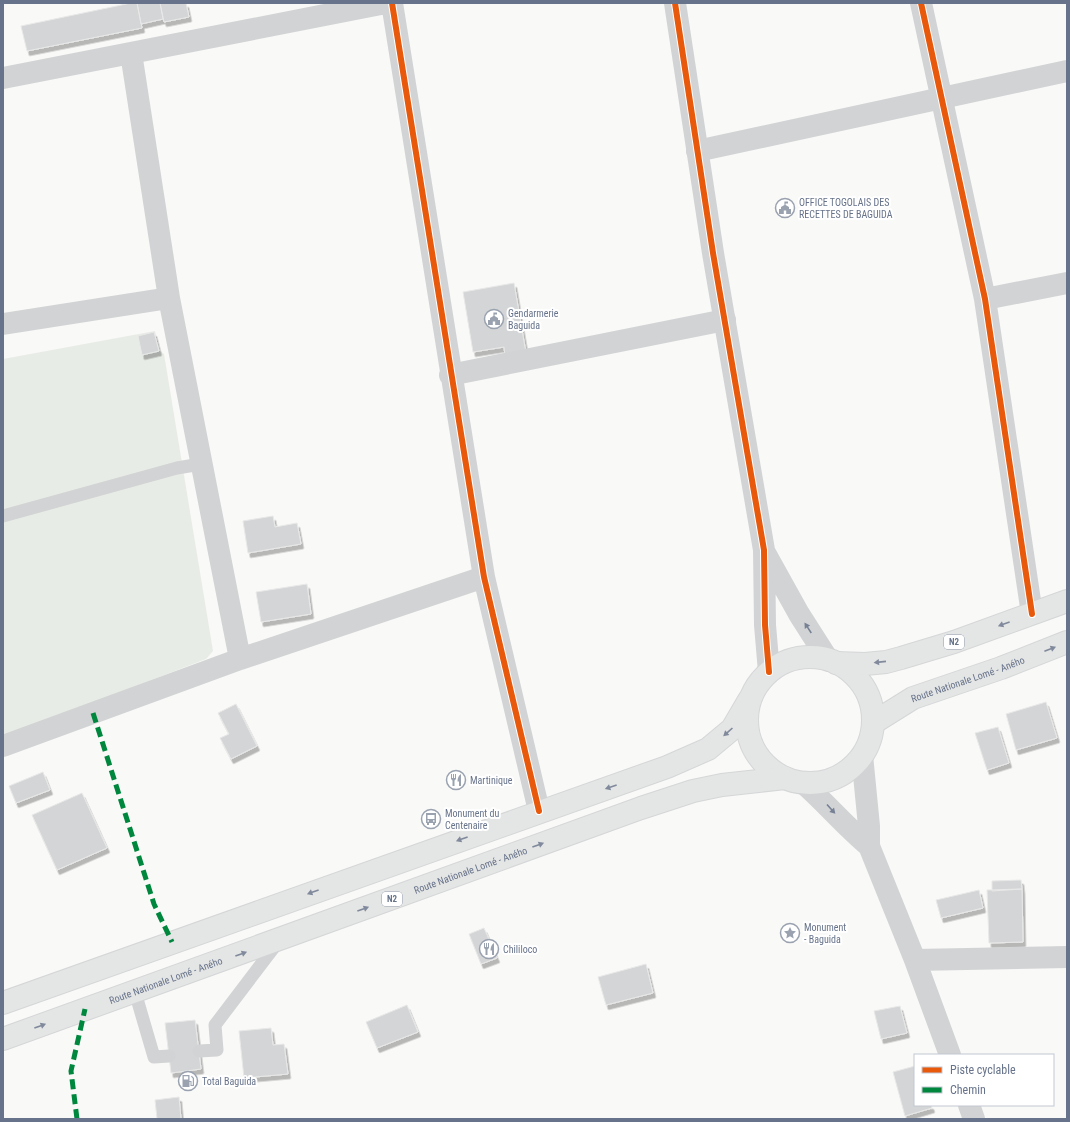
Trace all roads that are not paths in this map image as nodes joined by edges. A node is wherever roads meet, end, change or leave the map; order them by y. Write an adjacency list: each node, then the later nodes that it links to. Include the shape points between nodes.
1 (386, 3): 5 (street)
2 (392, 3): 15 (street)
3 (675, 3): 9 (street)
4 (921, 3): 8 (street)
5 (131, 53): 7 (street); 11 (street)
6 (1067, 71): 8 (street)
7 (3, 78)
8 (940, 98): 9 (street); 12 (street)
9 (697, 151): 13 (street)
10 (1067, 283): 12 (street)
11 (169, 298): 14 (street); 16 (street)
12 (985, 299): 21 (street)
13 (725, 320): 15 (street); 18 (street)
14 (3, 324)
15 (450, 375): 19 (street)
16 (201, 464): 17 (lane, via 177,468); 23 (street)
17 (3, 516)
18 (764, 550): 24 (street, one-way to 18, via 799,614); 25 (street, via 765,625)
19 (484, 577): 23 (street); 31 (street)
20 (1067, 601): 21 (highway, N2)
21 (1032, 614): 24 (highway, N2, one-way to 24, via 954,642 886,662)
22 (1067, 642): 27 (highway, Route Nationale Lomé - Aného, one-way to 22, via 913,698)
23 (240, 659): 28 (street)
24 (833, 662): 25 (highway, N2, via 808,657 798,658); 27 (highway, N2, via 847,670 864,688 872,710)
25 (769, 672): 26 (highway, N2)
26 (749, 700): 30 (highway, N2, via 746,723 752,746 766,765); 31 (highway, N2, one-way to 31, via 732,729 708,749 667,767)
27 (873, 723): 29 (highway, N2, via 869,743)
28 (3, 746)
29 (862, 755): 30 (highway, N2, via 836,777 814,783); 32 (street)
30 (794, 780): 32 (street, one-way to 32, via 828,805 851,831); 33 (highway, Route Nationale Lomé - Aného / N2, one-way to 30, via 670,798 722,785)
31 (539, 811): 37 (highway, N2, one-way to 37)
32 (869, 846): 35 (street)
33 (279, 940): 36 (highway, Route Nationale Lomé - Aného / N2, one-way to 33); 39 (lane, via 214,1025 217,1050)
34 (1067, 957): 35 (street)
35 (915, 960): 40 (street)
36 (135, 992): 38 (highway, Route Nationale Lomé - Aného / N2, one-way to 36); 41 (lane, via 154,1057)
37 (3, 1003)
38 (3, 1039)
39 (199, 1051)
40 (950, 1054)
41 (169, 1056)
42 (968, 1106): 43 (street)
43 (974, 1119)

